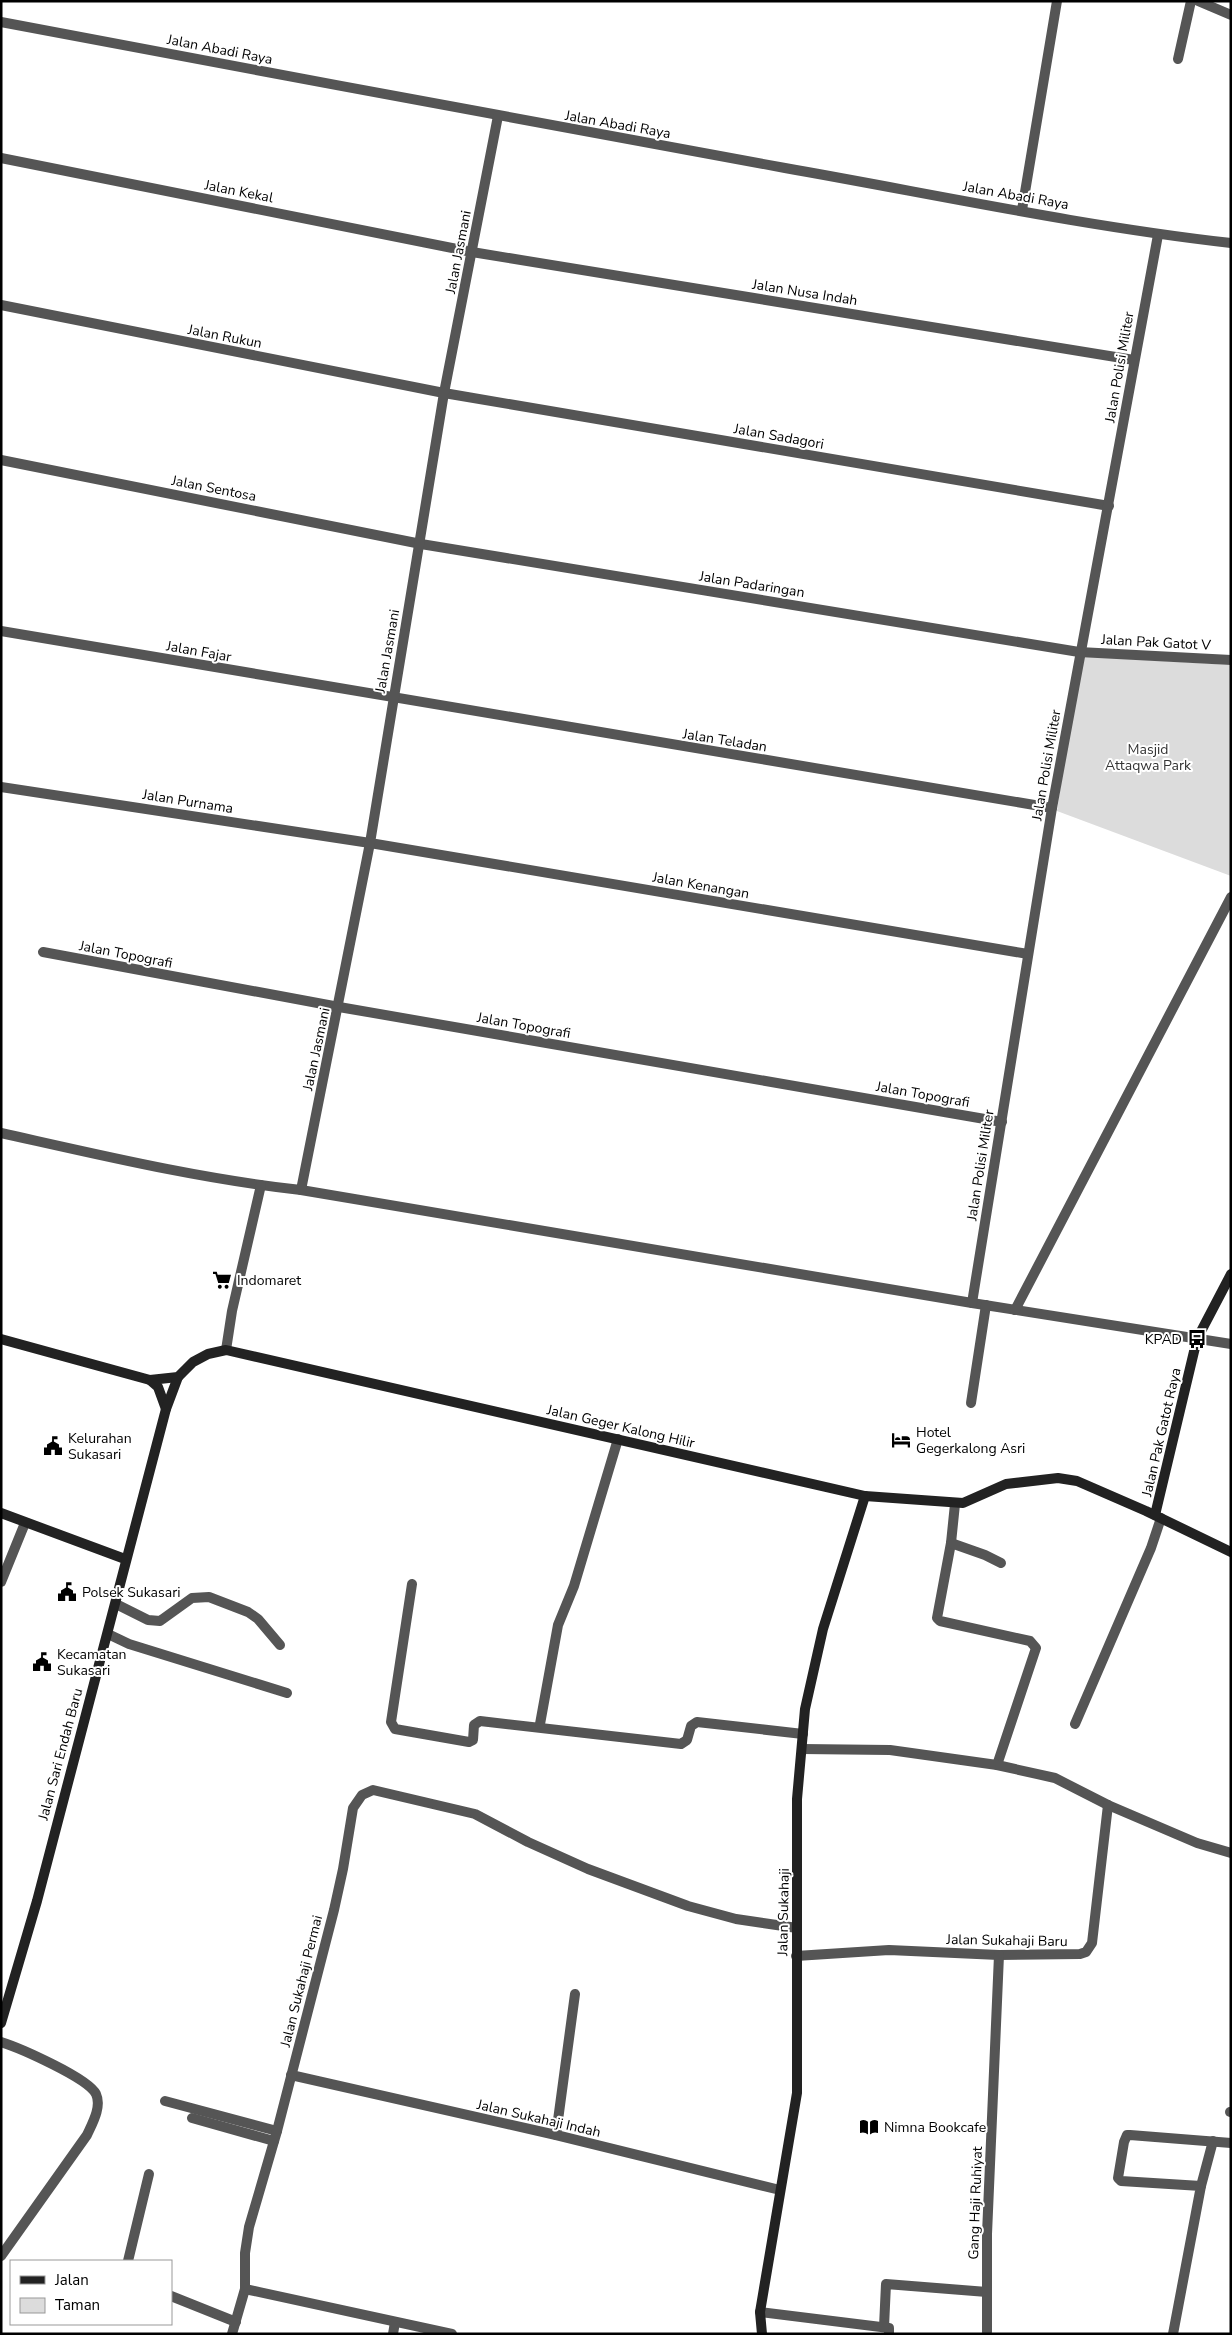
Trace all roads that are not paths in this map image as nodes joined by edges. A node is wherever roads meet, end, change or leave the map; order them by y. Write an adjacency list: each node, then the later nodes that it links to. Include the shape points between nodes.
1 (1056, 1): 9 (street)
2 (1191, 1): 6 (street)
3 (1198, 1): 4 (street)
4 (1231, 15)
5 (1, 22): 7 (street, Jalan Abadi Raya)
6 (1178, 59)
7 (498, 116): 9 (street, Jalan Abadi Raya); 12 (street, Jalan Jasmani)
8 (1, 158): 12 (street, Jalan Kekal)
9 (1022, 210): 10 (street, Jalan Abadi Raya)
10 (1158, 235): 11 (street, Jalan Abadi Raya); 14 (street, Jalan Polisi Militer)
11 (1231, 243)
12 (472, 252): 14 (street, Jalan Nusa Indah); 15 (street, Jalan Jasmani)
13 (1, 305): 15 (street, Jalan Rukun)
14 (1134, 360): 17 (street, Jalan Polisi Militer)
15 (444, 393): 17 (street, Jalan Sadagori); 18 (street, Jalan Jasmani)
16 (1, 460): 18 (street, Jalan Sentosa)
17 (1109, 506): 20 (street, Jalan Polisi Militer)
18 (421, 544): 20 (street, Jalan Padaringan); 22 (street, Jalan Jasmani)
19 (1, 631): 22 (street, Jalan Fajar)
20 (1080, 652): 21 (street, Jalan Pak Gatot V); 24 (street, Jalan Polisi Militer)
21 (1231, 660)
22 (392, 698): 24 (street, Jalan Teladan); 25 (street, Jalan Jasmani)
23 (1, 787): 25 (street, Jalan Purnama)
24 (1052, 808): 28 (street, Jalan Polisi Militer)
25 (370, 843): 28 (street, Jalan Kenangan); 29 (street, Jalan Jasmani)
26 (1231, 897): 37 (street)
27 (43, 952): 29 (street, Jalan Topografi)
28 (1028, 954): 30 (street, Jalan Polisi Militer)
29 (339, 1007): 30 (street, Jalan Topografi); 33 (street, Jalan Jasmani)
30 (1002, 1122): 35 (street, Jalan Polisi Militer)
31 (1, 1133): 32 (street)
32 (261, 1185): 33 (street); 41 (street)
33 (301, 1190): 35 (street)
34 (1231, 1274): 39 (main road, Jalan Pak Gatot Raya)
35 (972, 1303): 36 (street)
36 (986, 1305): 37 (street); 44 (street)
37 (1015, 1310): 39 (street)
38 (1, 1339): 43 (main road)
39 (1197, 1339): 40 (street); 50 (main road, Jalan Pak Gatot Raya)
40 (1231, 1344)
41 (226, 1350): 42 (main road, Jalan Geger Kalong Hilir, via 193,1362); 46 (main road, Jalan Geger Kalong Hilir)
42 (178, 1377): 43 (main road); 45 (main road, Jalan Sari Endah Baru)
43 (150, 1380): 45 (main road, via 158,1387)
44 (971, 1403)
45 (166, 1408): 54 (main road, Jalan Sari Endah Baru)
46 (618, 1439): 47 (main road, Jalan Geger Kalong Hilir); 62 (street, via 574,1586 558,1625)
47 (865, 1496): 48 (main road, Jalan Geger Kalong Hilir); 64 (main road, Jalan Sukahaji, via 823,1629 805,1709)
48 (954, 1504): 50 (main road, Jalan Geger Kalong Hilir, via 971,1501 1006,1484 1058,1478 1077,1481); 52 (street)
49 (1, 1513): 51 (main road)
50 (1158, 1516): 53 (main road, Jalan Geger Kalong Hilir); 63 (street, via 1151,1548)
51 (25, 1523): 54 (main road); 56 (street)
52 (951, 1543): 55 (street); 66 (street, via 936,1615 938,1620 1030,1641 1036,1648)
53 (1231, 1552)
54 (125, 1559): 58 (main road, Jalan Sari Endah Baru)
55 (1001, 1564)
56 (1, 1582)
57 (412, 1584): 64 (street, via 391,1722 395,1729 469,1742 474,1725 480,1721 681,1744 697,1722)
58 (116, 1604): 59 (main road, Jalan Sari Endah Baru); 60 (street, via 148,1620 160,1621 192,1598 209,1597 248,1612)
59 (108, 1634): 61 (street, via 128,1644); 73 (main road, Jalan Sari Endah Baru)
60 (280, 1645)
61 (287, 1693)
62 (540, 1724)
63 (1075, 1724)
64 (803, 1734): 65 (main road, Jalan Sukahaji)
65 (802, 1749): 66 (street, via 890,1750); 69 (main road, Jalan Sukahaji, via 798,1799)
66 (997, 1766): 67 (street, via 1055,1778)
67 (1108, 1805): 68 (street, via 1197,1843); 70 (street, Jalan Sukahaji Baru, via 1090,1948 1080,1954)
68 (1231, 1852)
69 (797, 1928): 71 (main road, Jalan Sukahaji); 75 (street, Jalan Sukahaji Permai, via 736,1919 688,1906 588,1868 475,1814 367,1791 356,1800 353,1808 342,1877)
70 (999, 1955): 71 (street, Jalan Sukahaji Baru, via 889,1950); 89 (street, Gang Haji Ruhiyat)
71 (796, 1956): 85 (main road, Jalan Sukahaji, via 797,2093)
72 (575, 1994): 79 (street)
73 (1, 2024)
74 (1, 2042): 86 (street, via 18,2047 89,2085 97,2095 96,2114 86,2135)
75 (291, 2075): 78 (street, Jalan Sukahaji Permai); 79 (street, Jalan Sukahaji Indah)
76 (165, 2101): 78 (street)
77 (192, 2118): 80 (street)
78 (277, 2131): 80 (street, Jalan Sukahaji Permai)
79 (556, 2135): 85 (street, Jalan Sukahaji Indah)
80 (274, 2141): 88 (street, Jalan Sukahaji Permai, via 246,2240)
81 (1213, 2141): 82 (street); 84 (street); 84 (street, via 1130,2134 1124,2142 1118,2178 1121,2181)
82 (1231, 2143)
83 (149, 2174): 87 (street)
84 (1201, 2186): 100 (street)
85 (780, 2190): 91 (main road, Jalan Sukahaji)
86 (1, 2256)
87 (128, 2260)
88 (245, 2289): 92 (street, Jalan Sukahaji Permai); 93 (street)
89 (987, 2292): 94 (street, via 886,2284); 95 (street, Gang Haji Ruhiyat)
90 (172, 2296): 92 (street)
91 (760, 2312): 94 (street); 99 (main road, Jalan Sukahaji)
92 (236, 2322): 96 (street, Jalan Sukahaji Permai)
93 (395, 2322): 97 (street); 98 (street)
94 (887, 2329)
95 (987, 2332)
96 (232, 2334)
97 (393, 2334)
98 (452, 2334)
99 (762, 2334)
100 (1173, 2334)

